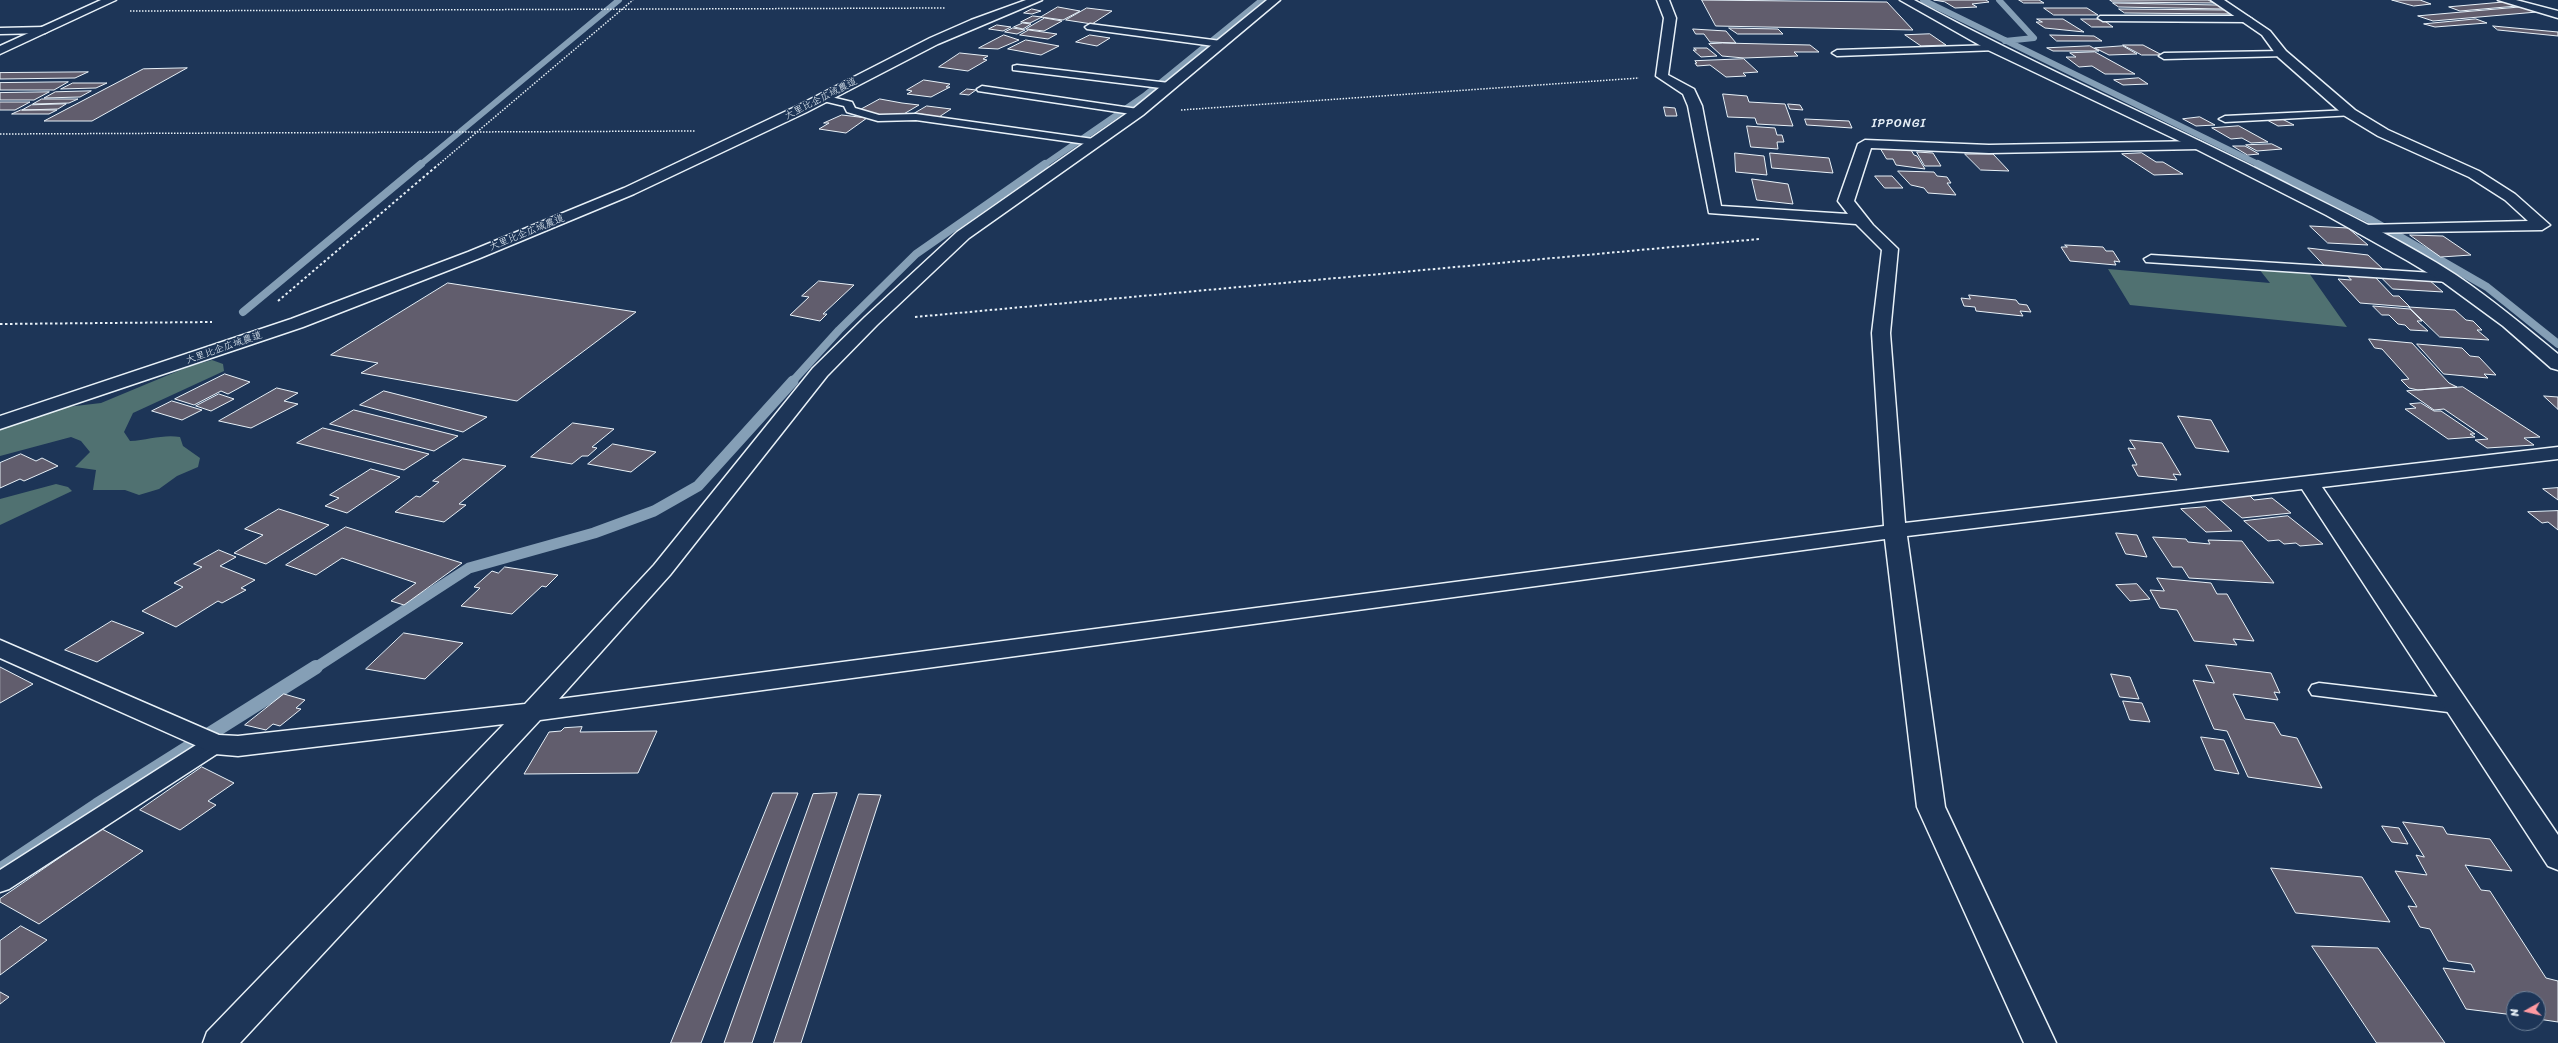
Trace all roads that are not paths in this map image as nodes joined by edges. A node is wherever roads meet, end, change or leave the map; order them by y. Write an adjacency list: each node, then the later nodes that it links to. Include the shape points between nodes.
1 (110, 0): 12 (street)
2 (1036, 0): 23 (street, 大里比企広域農道, via 975,22)
3 (1274, 0): 14 (street)
4 (1663, 0): 29 (street, via 1670,18 1662,76 1689,92 1714,210)
5 (1906, 0): 15 (street)
6 (2217, 0): 10 (street)
7 (2504, 0): 8 (street)
8 (2558, 15)
9 (2103, 18): 10 (lane)
10 (2247, 19): 18 (street, via 2266,33)
11 (1090, 26): 14 (lane)
12 (45, 30): 13 (lane); 16 (street)
13 (0, 31)
14 (1221, 44): 21 (street)
15 (1994, 48): 17 (lane); 28 (street)
16 (0, 50)
17 (1837, 54)
18 (2282, 54): 19 (lane); 25 (street)
19 (2164, 56)
20 (1017, 68): 21 (lane)
21 (1169, 86): 24 (street)
22 (982, 89): 24 (lane)
23 (823, 98): 27 (lane, via 848,104 850,110 878,118 916,117); 36 (street, 大里比企広域農道, via 628,191 474,254 297,323)
24 (1138, 112): 27 (street)
25 (2350, 113): 26 (lane); 30 (street, via 2383,133 2474,174 2510,197)
26 (2225, 119)
27 (1093, 142): 43 (street, via 963,235 820,372 662,570)
28 (2200, 145): 29 (street, via 1989,149 1865,144 1846,201); 32 (street)
29 (1861, 220): 39 (street, via 1890,249 1881,332)
30 (2542, 225): 31 (street); 32 (street)
31 (2558, 225)
32 (2364, 230): 34 (street)
33 (2151, 259): 34 (lane)
34 (2449, 278): 35 (street, via 2509,322)
35 (2558, 364)
36 (0, 423)
37 (2558, 453): 38 (street)
38 (2308, 482): 39 (street); 42 (street)
39 (1895, 531): 43 (street); 48 (street, via 1931,807)
40 (0, 648): 44 (street)
41 (2319, 690): 42 (lane)
42 (2456, 706): 45 (street)
43 (532, 712): 44 (street, via 290,741 238,746); 47 (street)
44 (215, 744): 46 (lane)
45 (2558, 858)
46 (0, 882)
47 (219, 1043)
48 (2040, 1043)

